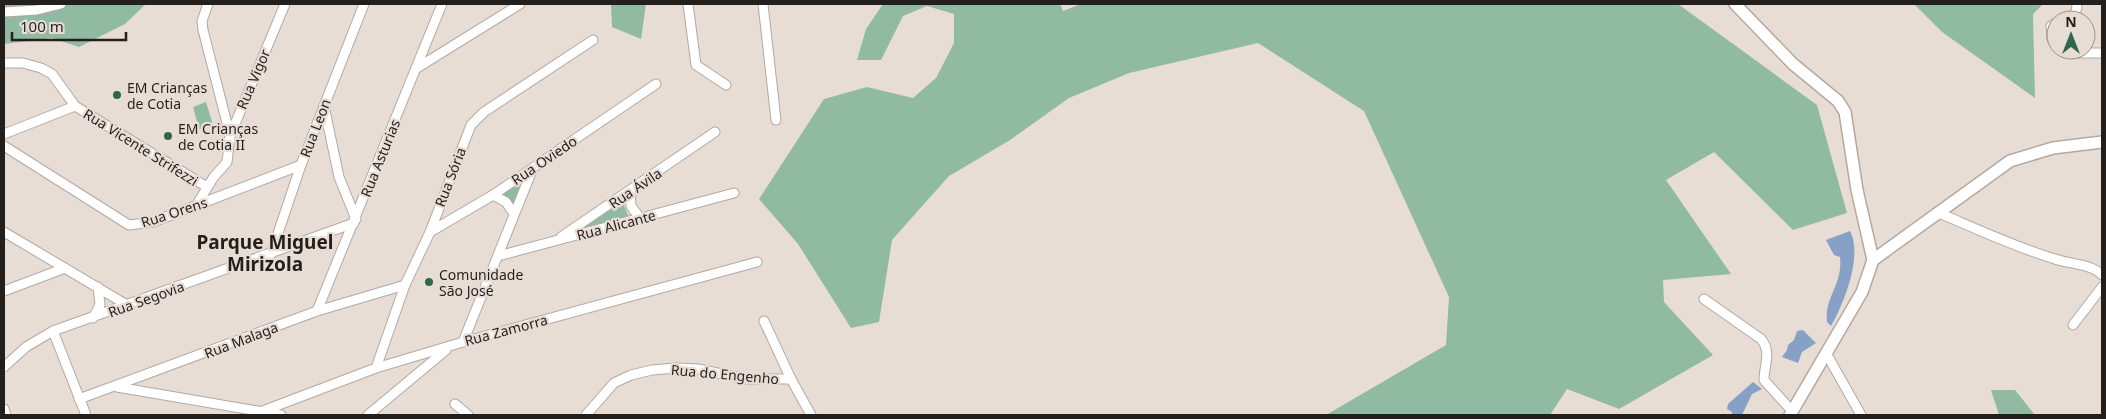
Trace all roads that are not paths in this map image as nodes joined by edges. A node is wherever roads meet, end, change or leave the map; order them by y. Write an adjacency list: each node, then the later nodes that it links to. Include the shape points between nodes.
1 (61, 4): 10 (street, via 37,10)
2 (208, 4): 21 (street, via 202,21 203,30)
3 (285, 4): 21 (street, Rua Vigor)
4 (364, 4): 17 (street, Rua Leon)
5 (442, 4): 13 (street, Rua Asturias)
6 (520, 4): 13 (street)
7 (688, 4): 15 (street, via 696,65)
8 (763, 4): 18 (street)
9 (1735, 4): 40 (street, via 1793,64 1838,101 1845,112 1857,190)
10 (4, 12)
11 (593, 40): 36 (street, Rua Sória, via 484,112 471,125)
12 (4, 63): 16 (street, Rua Vicente Strifezzi, via 23,63 52,74)
13 (417, 68): 34 (street, Rua Asturias)
14 (656, 84): 25 (street, Rua Oviedo)
15 (726, 85)
16 (76, 106): 20 (street); 26 (street, Rua Vicente Strifezzi)
17 (324, 106): 24 (street, Rua Leon); 34 (street, via 339,177)
18 (776, 120)
19 (715, 132): 27 (street, Rua Ávila)
20 (4, 134)
21 (230, 136): 26 (street, Rua Vigor, via 227,162)
22 (2102, 142): 31 (street, via 2046,150 2010,161)
23 (4, 146): 30 (street, Rua Orens, via 129,225 153,222)
24 (300, 166): 30 (street, Rua Orens); 38 (street, Rua Leon)
25 (533, 168): 29 (street, Rua Oviedo); 32 (street)
26 (207, 187): 30 (street, Rua Vigor)
27 (630, 192): 33 (street, via 631,206); 37 (street, Rua Ávila)
28 (734, 193): 33 (street, Rua Alicante)
29 (493, 195): 32 (street, via 506,202); 36 (street, Rua Oviedo)
30 (196, 206)
31 (1939, 213): 40 (street); 43 (street, via 2055,260 2094,269)
32 (514, 214): 39 (street)
33 (640, 218): 37 (street, Rua Alicante)
34 (355, 221): 38 (street, Rua Segovia); 50 (street, Rua Asturias)
35 (4, 232): 42 (street)
36 (430, 232): 44 (street, Rua Sória)
37 (554, 241): 39 (street, Rua Alicante)
38 (270, 254): 49 (street, Rua Segovia)
39 (498, 256): 55 (street)
40 (1873, 260): 57 (street, via 1862,292)
41 (757, 262): 55 (street, Rua Zamorra)
42 (65, 268): 45 (street); 47 (street)
43 (2102, 275)
44 (405, 286): 50 (street, Rua Malaga); 59 (street, Rua Sória)
45 (98, 287): 49 (street); 51 (street, via 100,305)
46 (2102, 287): 53 (street)
47 (4, 290)
48 (1704, 299): 66 (street, via 1766,345 1764,380)
49 (128, 305): 51 (street, Rua Segovia)
50 (317, 311): 61 (street, Rua Malaga)
51 (93, 318): 54 (street, Rua Segovia)
52 (764, 321): 60 (street)
53 (2073, 325)
54 (53, 331): 58 (street, Rua Segovia, via 36,339); 62 (street)
55 (463, 342): 56 (street, Rua Zamorra)
56 (450, 346): 59 (street, Rua Zamorra); 70 (street)
57 (1826, 353): 66 (street); 74 (street)
58 (4, 367)
59 (376, 368): 65 (street, Rua Zamorra)
60 (790, 379): 72 (street, Rua do Engenho, via 747,379 698,369 652,370 614,383); 73 (street)
61 (117, 387): 62 (street, Rua Malaga); 65 (street)
62 (79, 399): 68 (street)
63 (455, 404): 71 (street)
64 (4, 409): 67 (street)
65 (260, 412): 69 (street)
66 (1791, 413)
67 (6, 415)
68 (86, 415)
69 (281, 415)
70 (368, 415)
71 (468, 415)
72 (586, 415)
73 (811, 415)
74 (1861, 415)

